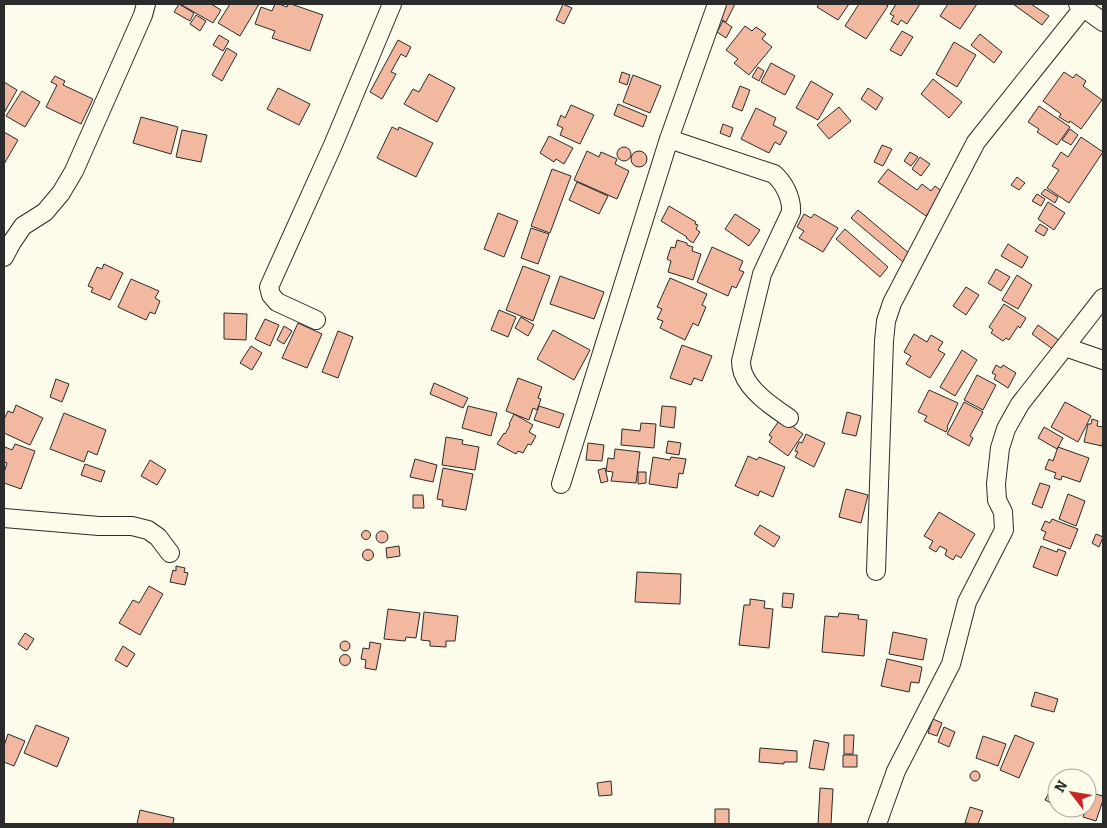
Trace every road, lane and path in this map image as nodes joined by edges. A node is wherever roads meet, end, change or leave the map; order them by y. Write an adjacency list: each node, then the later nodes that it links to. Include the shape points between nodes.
1 (146, 4): 7 (street, via 74,172 45,212 23,226)
2 (392, 4): 9 (street, via 270,287 270,295 277,302)
3 (717, 4): 6 (street)
4 (1081, 6): 5 (street); 16 (street, via 976,142 892,303 884,341)
5 (1103, 22)
6 (669, 139): 12 (street, via 774,174 787,192 791,212 762,274 741,361 748,384); 13 (street)
7 (4, 257)
8 (1103, 298): 10 (street)
9 (316, 320)
10 (1065, 347): 11 (street); 17 (street, via 1020,404 1006,429 1000,448 996,484 1004,530 968,602 951,664 896,772)
11 (1103, 360)
12 (789, 418)
13 (561, 484)
14 (4, 518): 15 (street, via 132,526 148,530 158,537)
15 (170, 553)
16 (876, 571)
17 (877, 824)

